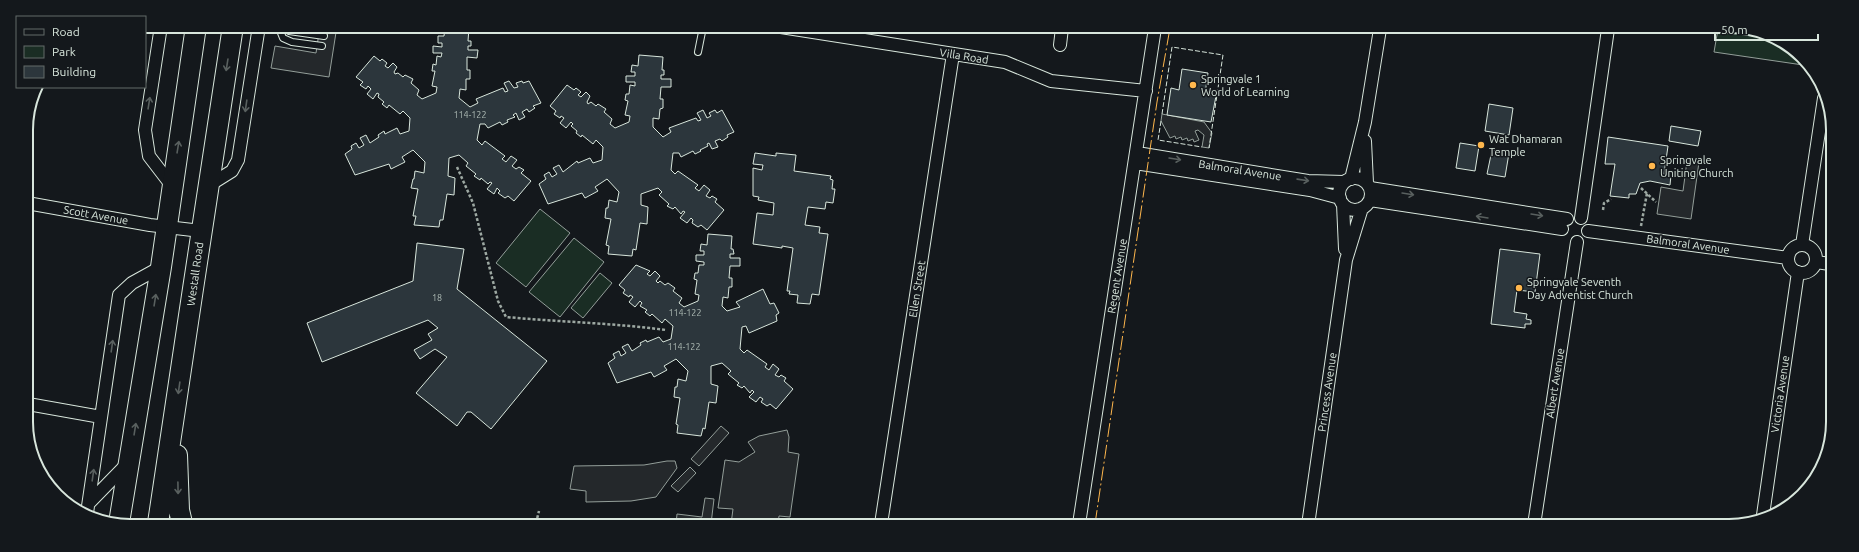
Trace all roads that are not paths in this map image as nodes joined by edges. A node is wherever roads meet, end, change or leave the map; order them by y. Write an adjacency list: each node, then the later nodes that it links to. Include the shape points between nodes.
1 (160, 33): 24 (street, one-way to 1, via 149,156 145,130)
2 (195, 33): 24 (main road, one-way to 2)
3 (232, 33): 25 (main road, Westall Road, one-way to 25)
4 (258, 33): 25 (street, one-way to 25, via 238,160 232,171)
5 (283, 33): 15 (lane, via 283,38 292,42)
6 (303, 33): 13 (lane)
7 (702, 33): 16 (lane)
8 (819, 33): 17 (street, Villa Road)
9 (1061, 33): 14 (street)
10 (1154, 33): 18 (street, Regent Avenue)
11 (1379, 33): 20 (street)
12 (1607, 33): 29 (street)
13 (324, 36)
14 (1060, 45)
15 (322, 46)
16 (698, 52)
17 (953, 54): 18 (street, Villa Road, via 1005,62 1051,81); 51 (street, Ellen Street)
18 (1146, 91): 21 (street, Regent Avenue)
19 (1823, 105): 35 (street)
20 (1365, 122): 22 (street); 23 (street)
21 (1136, 158): 22 (street, Balmoral Avenue, one-way to 22, via 1308,181); 26 (street, Balmoral Avenue, via 1310,190); 52 (street, Regent Avenue)
22 (1348, 180): 23 (street, via 1360,178); 26 (street, via 1340,189)
23 (1368, 185): 28 (street); 30 (street, one-way to 30)
24 (172, 186): 31 (main road)
25 (208, 186): 32 (main road, Westall Road)
26 (1341, 201): 28 (street, via 1351,209); 37 (street, Princess Avenue)
27 (33, 204): 31 (street, Scott Avenue)
28 (1366, 204): 30 (street, one-way to 28); 37 (street, Princess Avenue)
29 (1581, 218): 30 (street, via 1573,216); 33 (street, via 1587,223)
30 (1564, 224): 34 (street, via 1567,239)
31 (166, 227): 32 (street, Scott Avenue); 40 (main road)
32 (201, 231): 44 (main road, Westall Road, one-way to 44)
33 (1588, 231): 34 (street, via 1584,238); 36 (street, Balmoral Avenue)
34 (1577, 242): 54 (street, Albert Avenue)
35 (1802, 245): 36 (street, via 1791,250); 38 (street, via 1813,250)
36 (1788, 258): 41 (street, via 1790,267)
37 (1346, 260): 53 (street, Princess Avenue)
38 (1816, 262): 39 (street); 41 (street, via 1811,270)
39 (1826, 263)
40 (161, 267): 43 (street, one-way to 40, via 119,295 132,283); 45 (main road, one-way to 40)
41 (1798, 272): 47 (street, Victoria Avenue)
42 (33, 405): 43 (street)
43 (101, 417): 46 (street, one-way to 43)
44 (174, 421): 49 (main road, Westall Road); 50 (main road, one-way to 50)
45 (129, 462): 46 (street); 48 (main road)
46 (88, 508)
47 (1763, 513)
48 (120, 518)
49 (159, 519)
50 (181, 519)
51 (882, 519)
52 (1080, 519)
53 (1309, 519)
54 (1535, 519)

